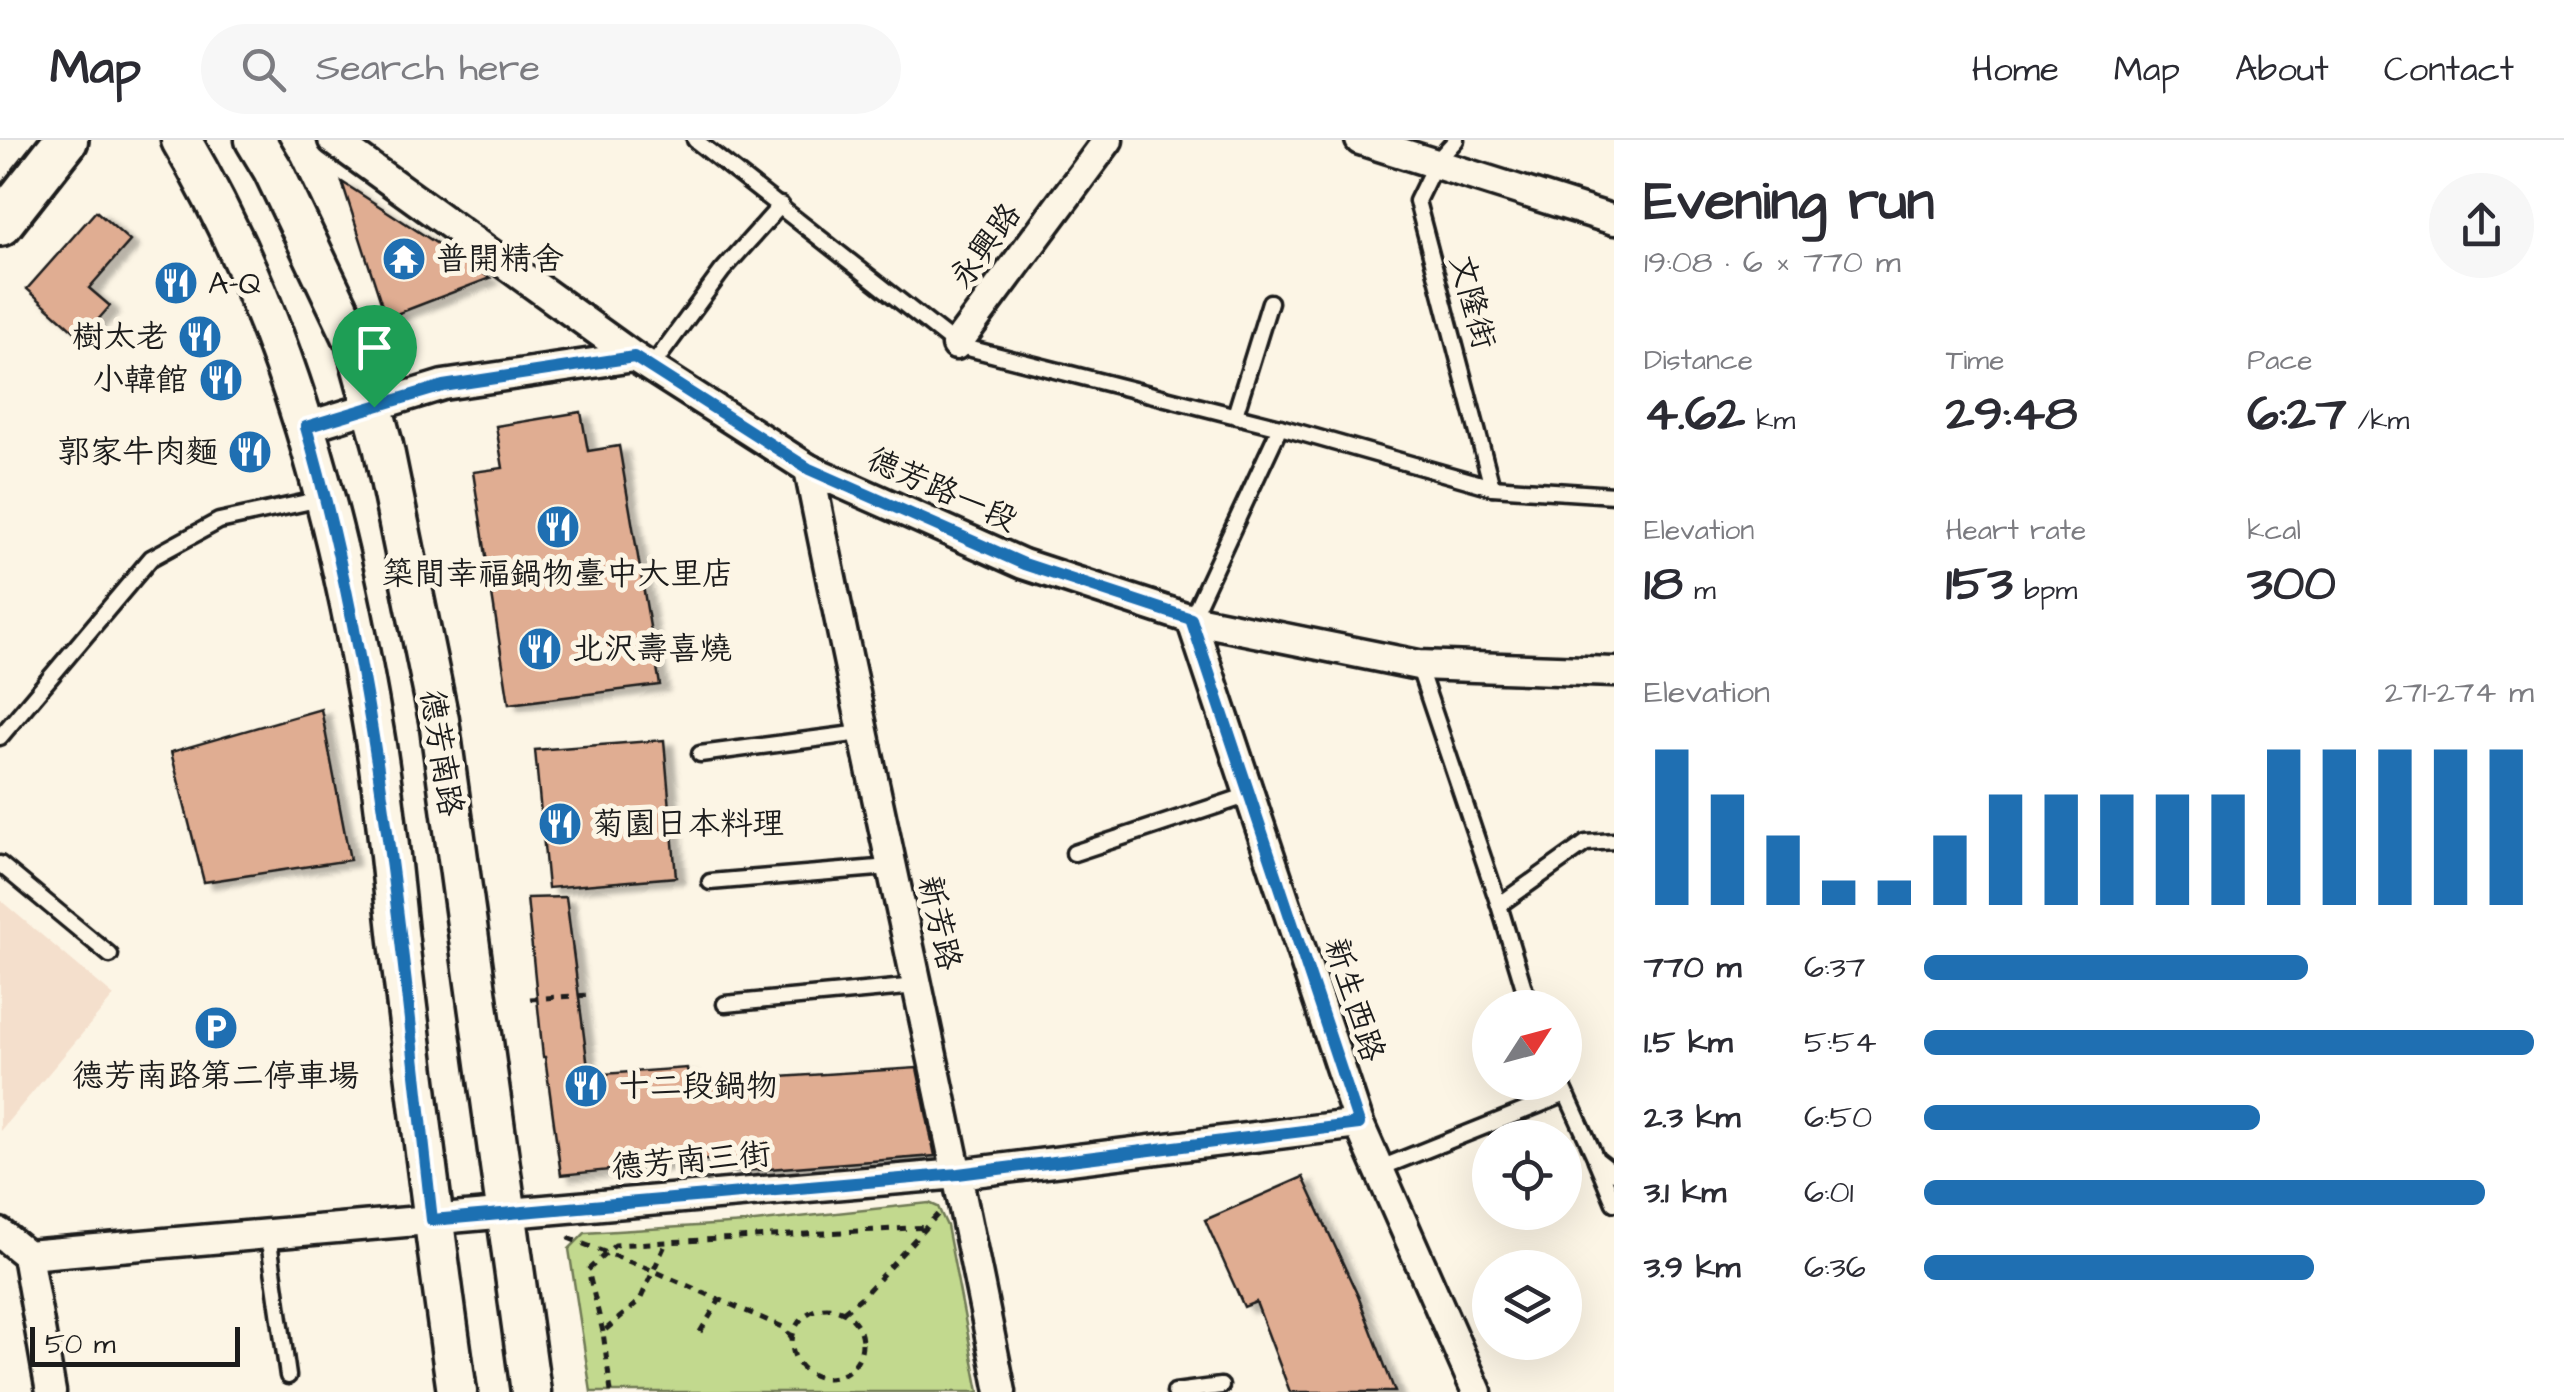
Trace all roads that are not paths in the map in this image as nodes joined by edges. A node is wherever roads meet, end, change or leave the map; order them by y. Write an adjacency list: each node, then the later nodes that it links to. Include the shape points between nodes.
1 (66, 140): 12 (main road)
2 (182, 140): 18 (street, 德芳南路, via 260,297)
3 (255, 140): 16 (street, 德芳南路, via 355,342)
4 (333, 140): 15 (street, 德芳路一段)
5 (695, 140): 10 (lane)
6 (1108, 140): 14 (street, 永興路)
7 (1360, 140): 9 (street)
8 (1456, 140): 9 (lane, 文隆街)
9 (1436, 162): 11 (street); 21 (lane, 文隆街, via 1417,202)
10 (781, 205): 14 (lane); 15 (lane)
11 (1614, 220)
12 (0, 224)
13 (1270, 302): 17 (lane)
14 (956, 345): 17 (lane)
15 (642, 363): 16 (street, via 443,386); 20 (street, 德芳路一段)
16 (374, 407): 18 (street); 49 (street, 德芳南路, via 438,720)
17 (1236, 415): 19 (lane)
18 (306, 427): 23 (street, 德芳南路)
19 (1280, 427): 21 (lane); 24 (lane)
20 (809, 469): 24 (street, 德芳路一段, via 1024,564); 27 (street, 新芳路)
21 (1492, 487): 22 (lane)
22 (1614, 495)
23 (326, 498): 28 (lane, via 219,521 151,558); 50 (street, 德芳南路, via 374,733)
24 (1191, 619): 25 (street, 德芳路一段); 30 (street, 新生西路)
25 (1418, 665): 26 (street, 德芳路一段); 36 (lane)
26 (1614, 672)
27 (862, 733): 29 (lane); 34 (street, 新芳路)
28 (0, 737)
29 (700, 754)
30 (1249, 794): 32 (lane); 43 (street, 新生西路)
31 (1614, 841): 36 (lane, via 1586,842)
32 (1074, 853)
33 (0, 864): 37 (lane)
34 (890, 867): 35 (lane); 38 (street, 新芳路)
35 (710, 882)
36 (1499, 905): 39 (lane)
37 (110, 955)
38 (917, 986): 40 (lane); 47 (street, 新芳路)
39 (1525, 990)
40 (724, 1004)
41 (1536, 1100): 45 (lane)
42 (1569, 1100): 44 (lane)
43 (1359, 1124): 45 (street, 新生西路); 47 (street, 德芳南三街)
44 (1596, 1159): 46 (lane); 48 (lane)
45 (1378, 1169): 61 (street, 新生西路)
46 (1614, 1173)
47 (958, 1174): 49 (street, 德芳南三街); 59 (street, 新芳路)
48 (1614, 1203)
49 (504, 1214): 50 (street, 德芳南三街); 58 (street, 德芳南路)
50 (432, 1220): 52 (street, 德芳南三街); 57 (street, 德芳南路)
51 (0, 1233): 53 (street)
52 (268, 1234): 53 (street, 德芳南三街); 54 (lane)
53 (27, 1256): 56 (street)
54 (288, 1376)
55 (1221, 1386): 60 (lane)
56 (51, 1392)
57 (457, 1392)
58 (532, 1392)
59 (1001, 1392)
60 (1175, 1392)
61 (1478, 1392)

